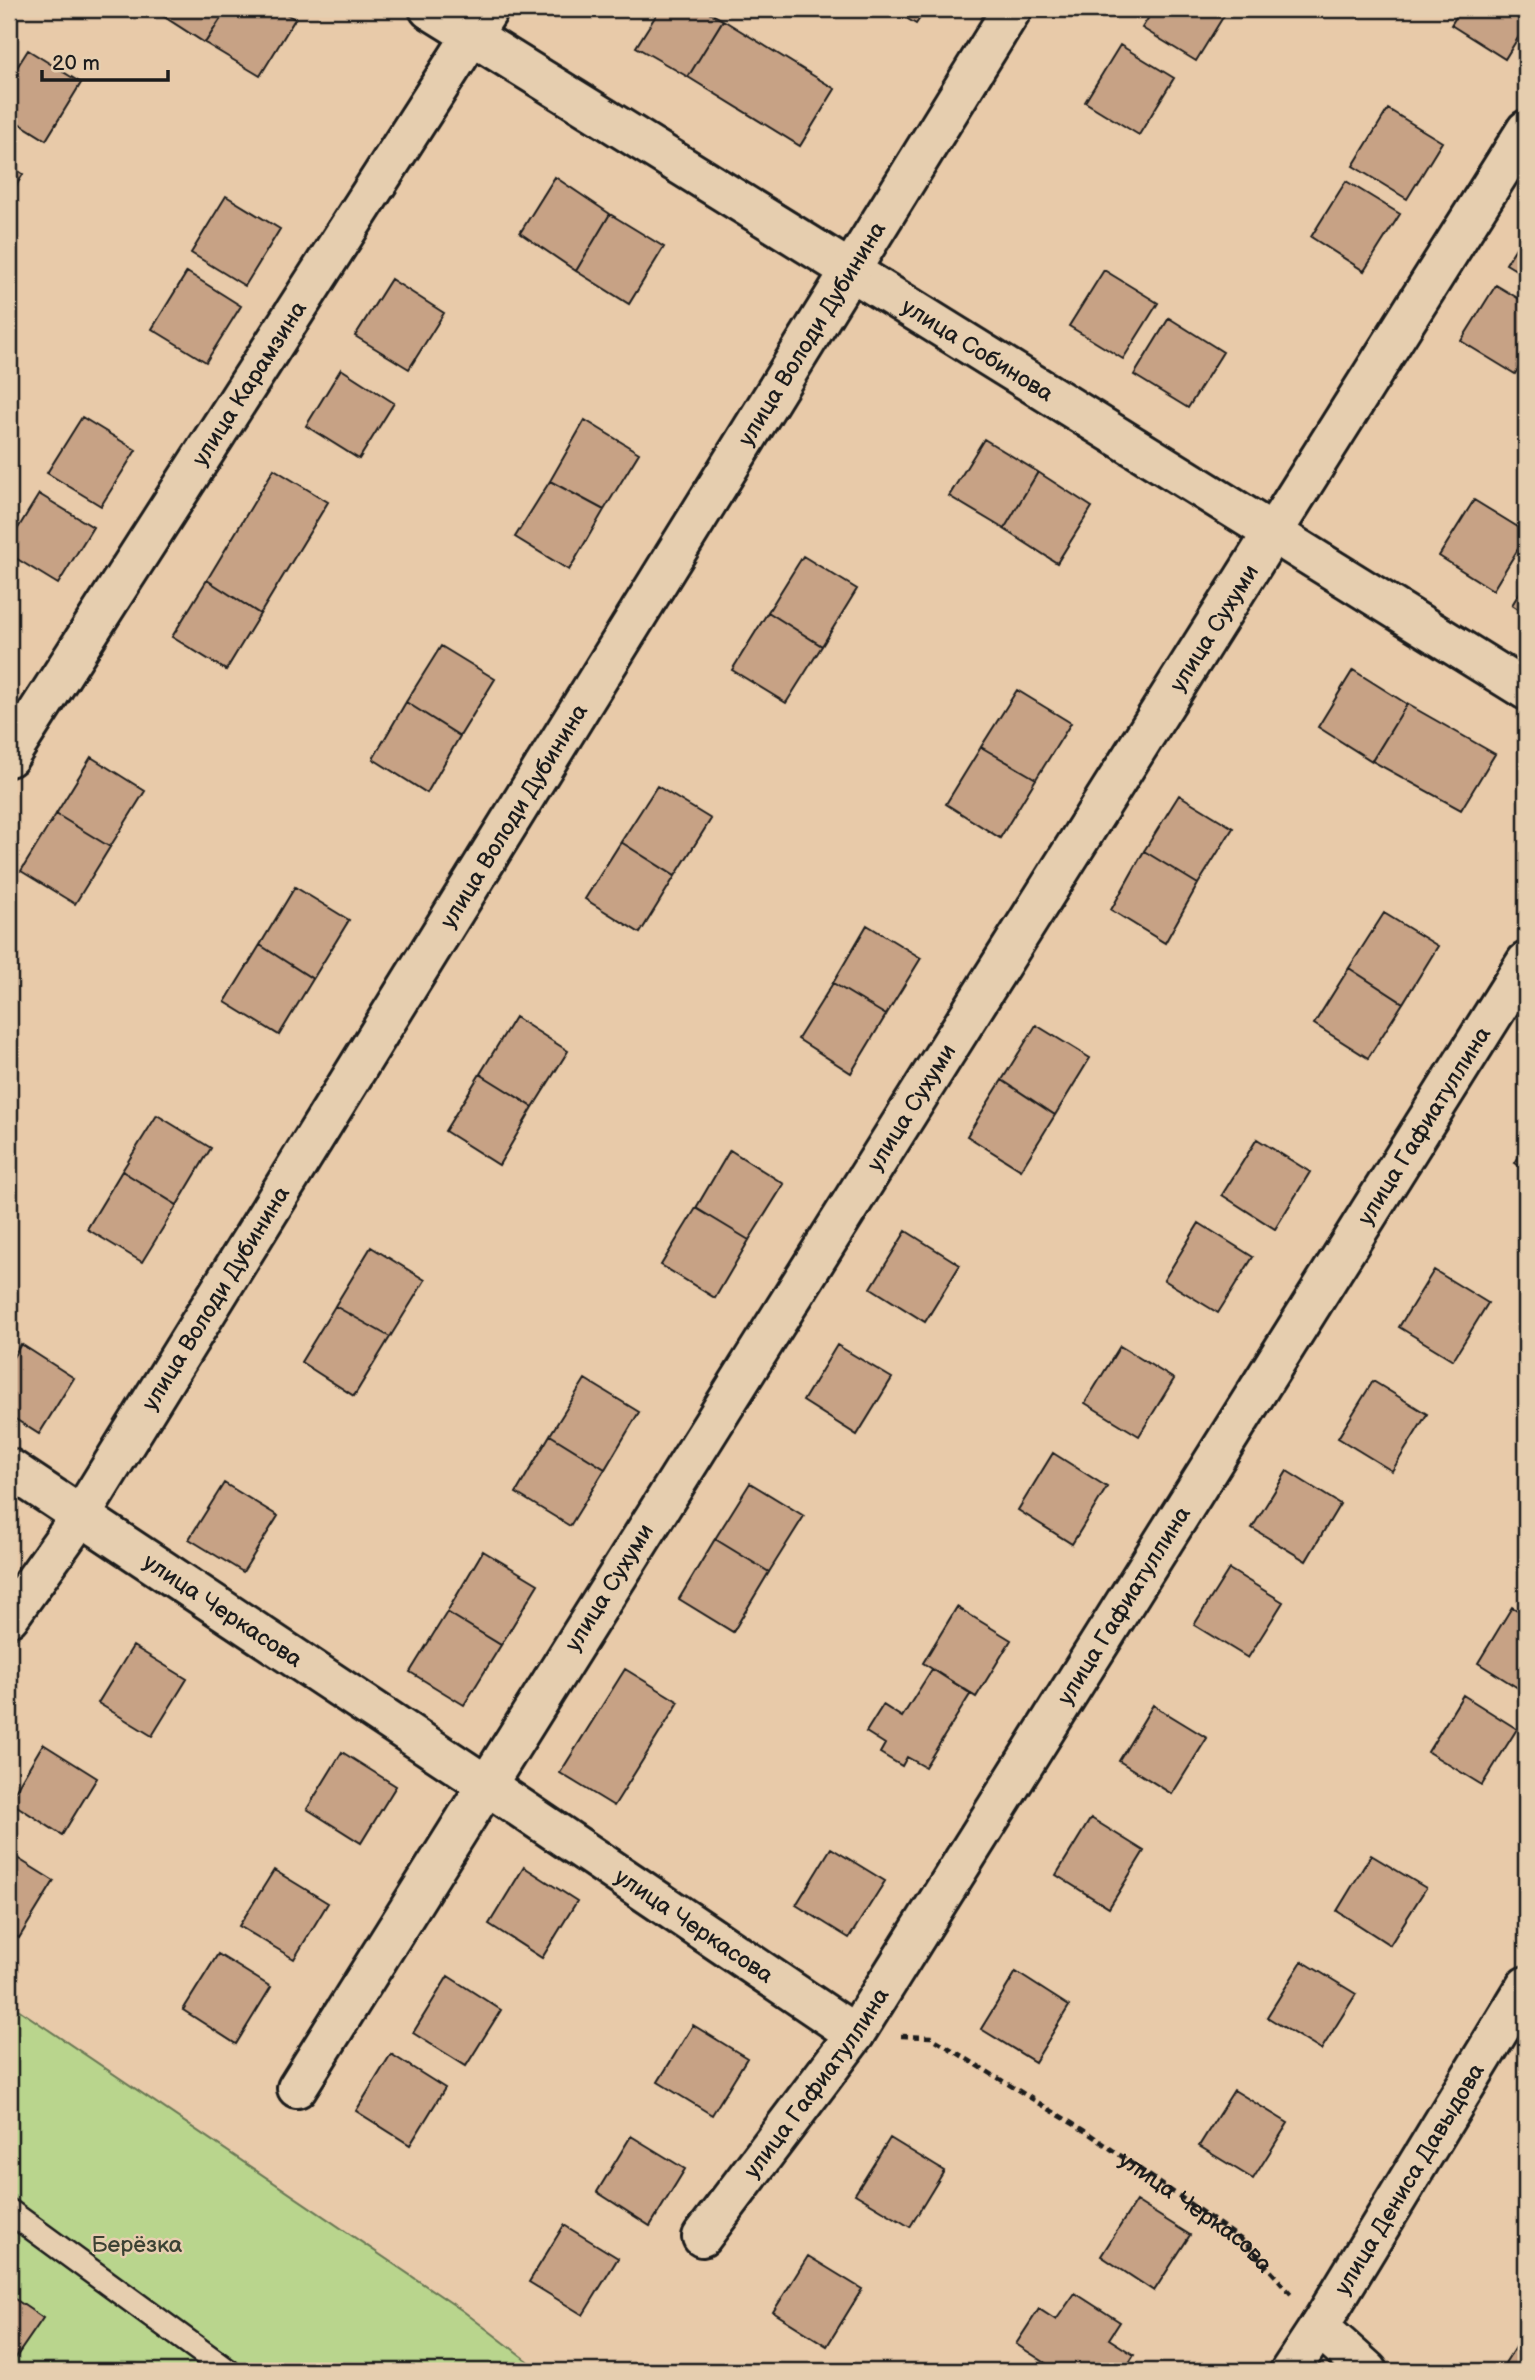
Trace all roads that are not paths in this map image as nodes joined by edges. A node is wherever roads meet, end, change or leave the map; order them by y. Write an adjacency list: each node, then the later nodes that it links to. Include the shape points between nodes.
1 (429, 9): 3 (street, улица Собинова)
2 (1012, 9): 5 (street, улица Володи Дубинина)
3 (481, 22): 5 (street, улица Собинова); 8 (street, улица Карамзина)
4 (1526, 130): 6 (street, улица Сухуми)
5 (849, 270): 6 (street, улица Собинова); 11 (street, улица Володи Дубинина)
6 (1275, 534): 7 (street, улица Собинова); 13 (street, улица Сухуми)
7 (1526, 690)
8 (9, 757)
9 (1526, 962): 15 (street, улица Гафиатуллина)
10 (9, 1468): 11 (street, улица Черкасова)
11 (80, 1517): 12 (street, улица Володи Дубинина); 13 (street, улица Черкасова)
12 (9, 1618)
13 (485, 1784): 15 (street, улица Черкасова); 16 (street, улица Сухуми)
14 (1526, 1986): 19 (street, улица Дениса Давыдова)
15 (855, 2034): 18 (street, улица Гафиатуллина)
16 (298, 2088)
17 (9, 2211): 20 (lane)
18 (702, 2237)
19 (1319, 2327): 21 (street, улица Дениса Давыдова); 22 (street)
20 (228, 2371)
21 (1290, 2371)
22 (1368, 2371)

